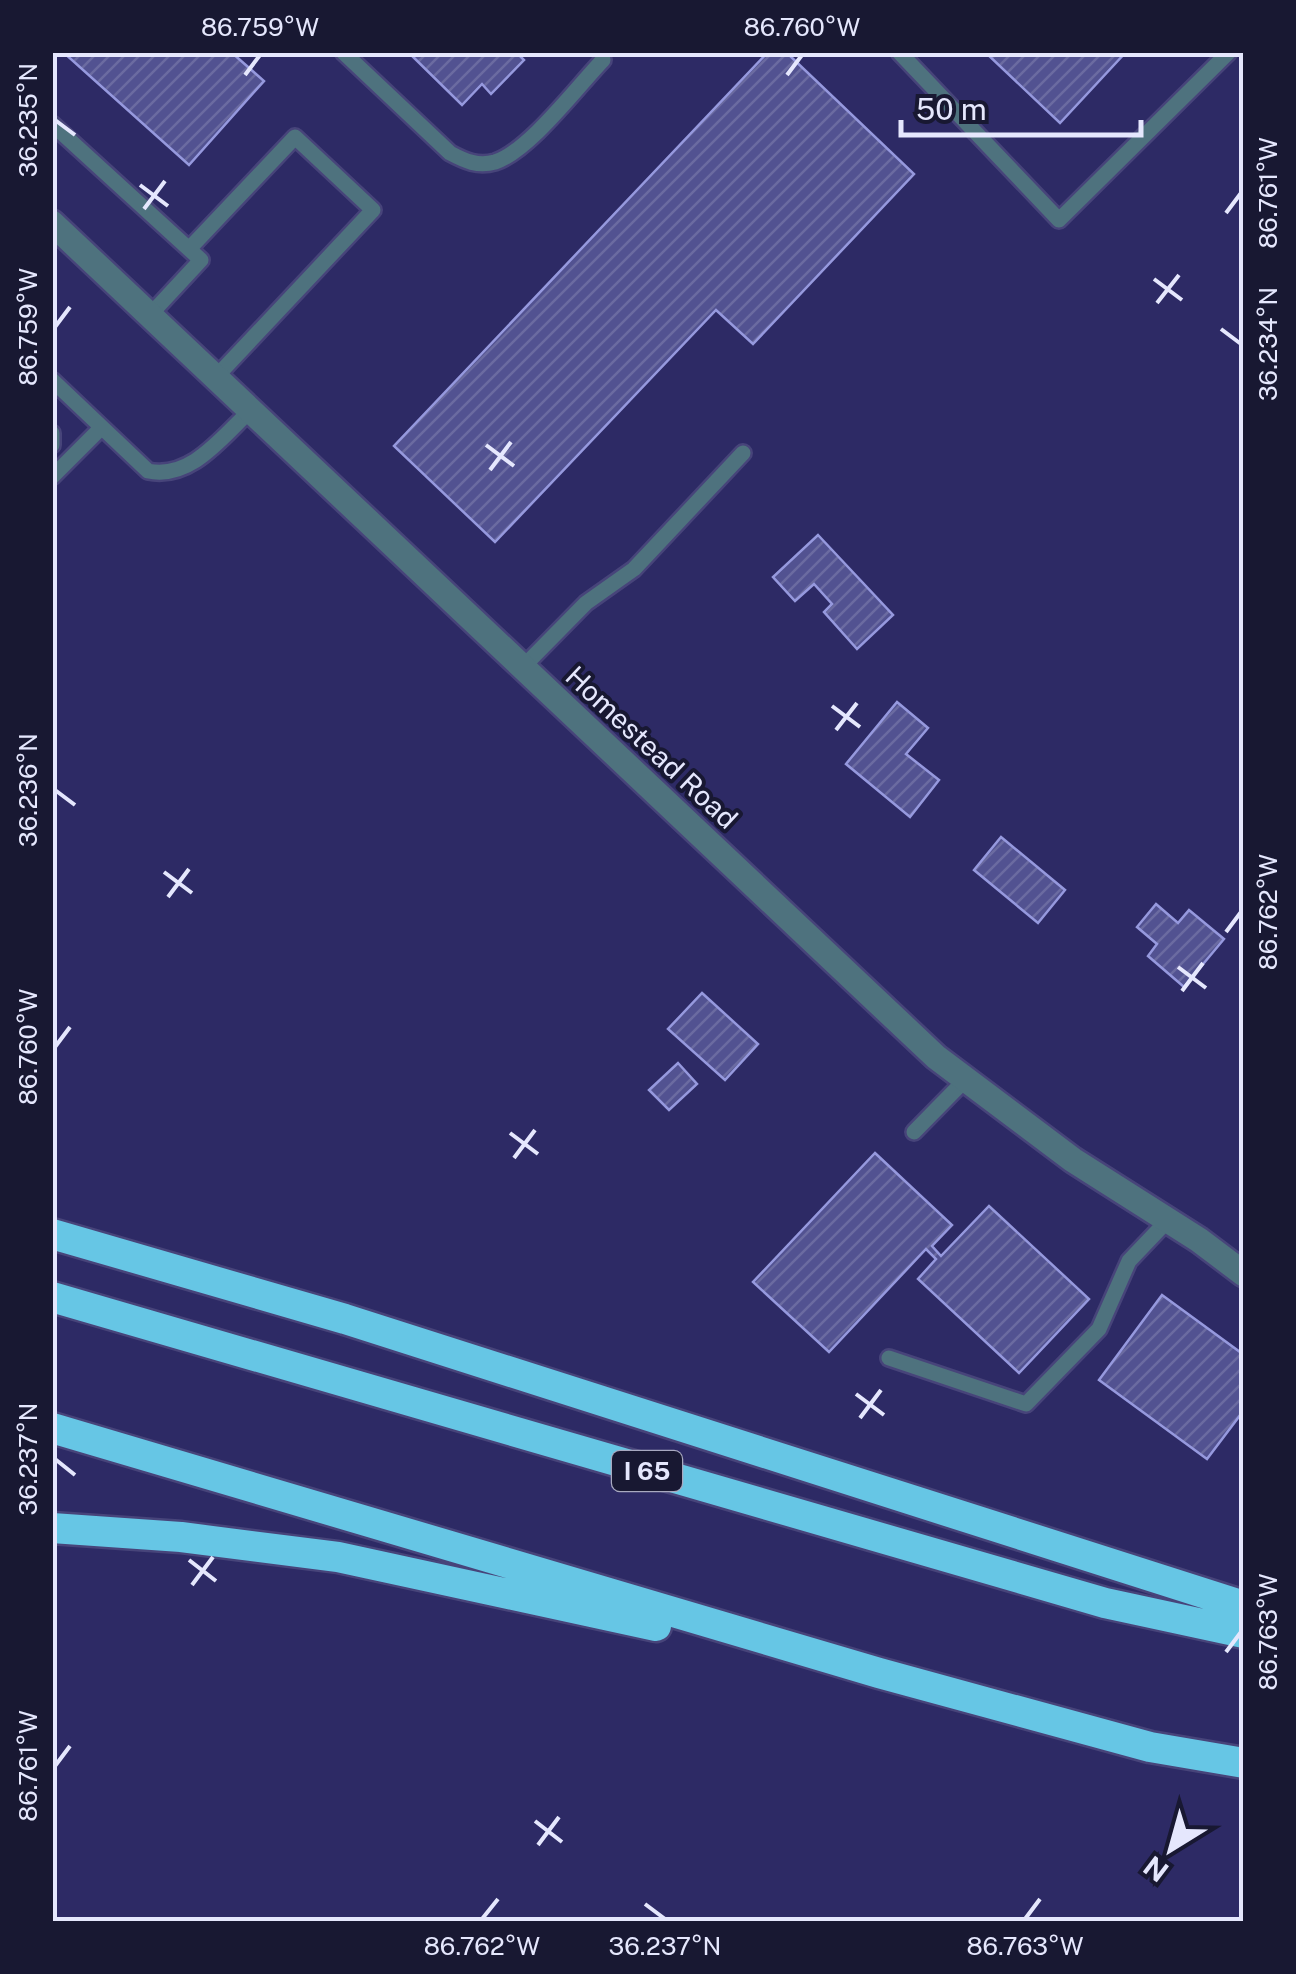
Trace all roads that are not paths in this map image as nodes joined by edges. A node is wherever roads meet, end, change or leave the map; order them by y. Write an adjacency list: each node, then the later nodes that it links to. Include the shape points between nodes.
1 (343, 52): 4 (lane, via 450,153 472,164 512,154)
2 (1229, 52): 3 (lane, via 1059,220)
3 (910, 56)
4 (603, 60)
5 (52, 124): 7 (lane)
6 (52, 222): 8 (street, Homestead Road)
7 (189, 249): 8 (lane, via 201,260); 9 (lane, via 295,137 373,210)
8 (150, 315): 9 (street, Homestead Road)
9 (216, 377): 11 (street, Homestead Road)
10 (52, 380): 12 (lane)
11 (251, 410): 12 (lane, via 196,461 168,475 148,471); 17 (street, Homestead Road)
12 (102, 428): 16 (lane)
13 (52, 432): 14 (lane)
14 (52, 445)
15 (743, 453): 17 (lane, via 634,568 586,604)
16 (52, 477)
17 (524, 668): 18 (street, Homestead Road)
18 (966, 1079): 19 (lane); 20 (street, Homestead Road, via 1072,1160)
19 (914, 1132)
20 (1168, 1220): 22 (street, Homestead Road); 24 (lane, via 1129,1261 1099,1329 1026,1404)
21 (52, 1234): 27 (highway, via 345,1319)
22 (1244, 1274)
23 (52, 1297): 28 (highway, I 65, via 1105,1602)
24 (888, 1358)
25 (52, 1428): 29 (highway)
26 (52, 1528): 29 (highway, via 338,1558)
27 (1244, 1606)
28 (1244, 1633)
29 (879, 1674): 30 (highway, via 1150,1747)
30 (1244, 1763)

